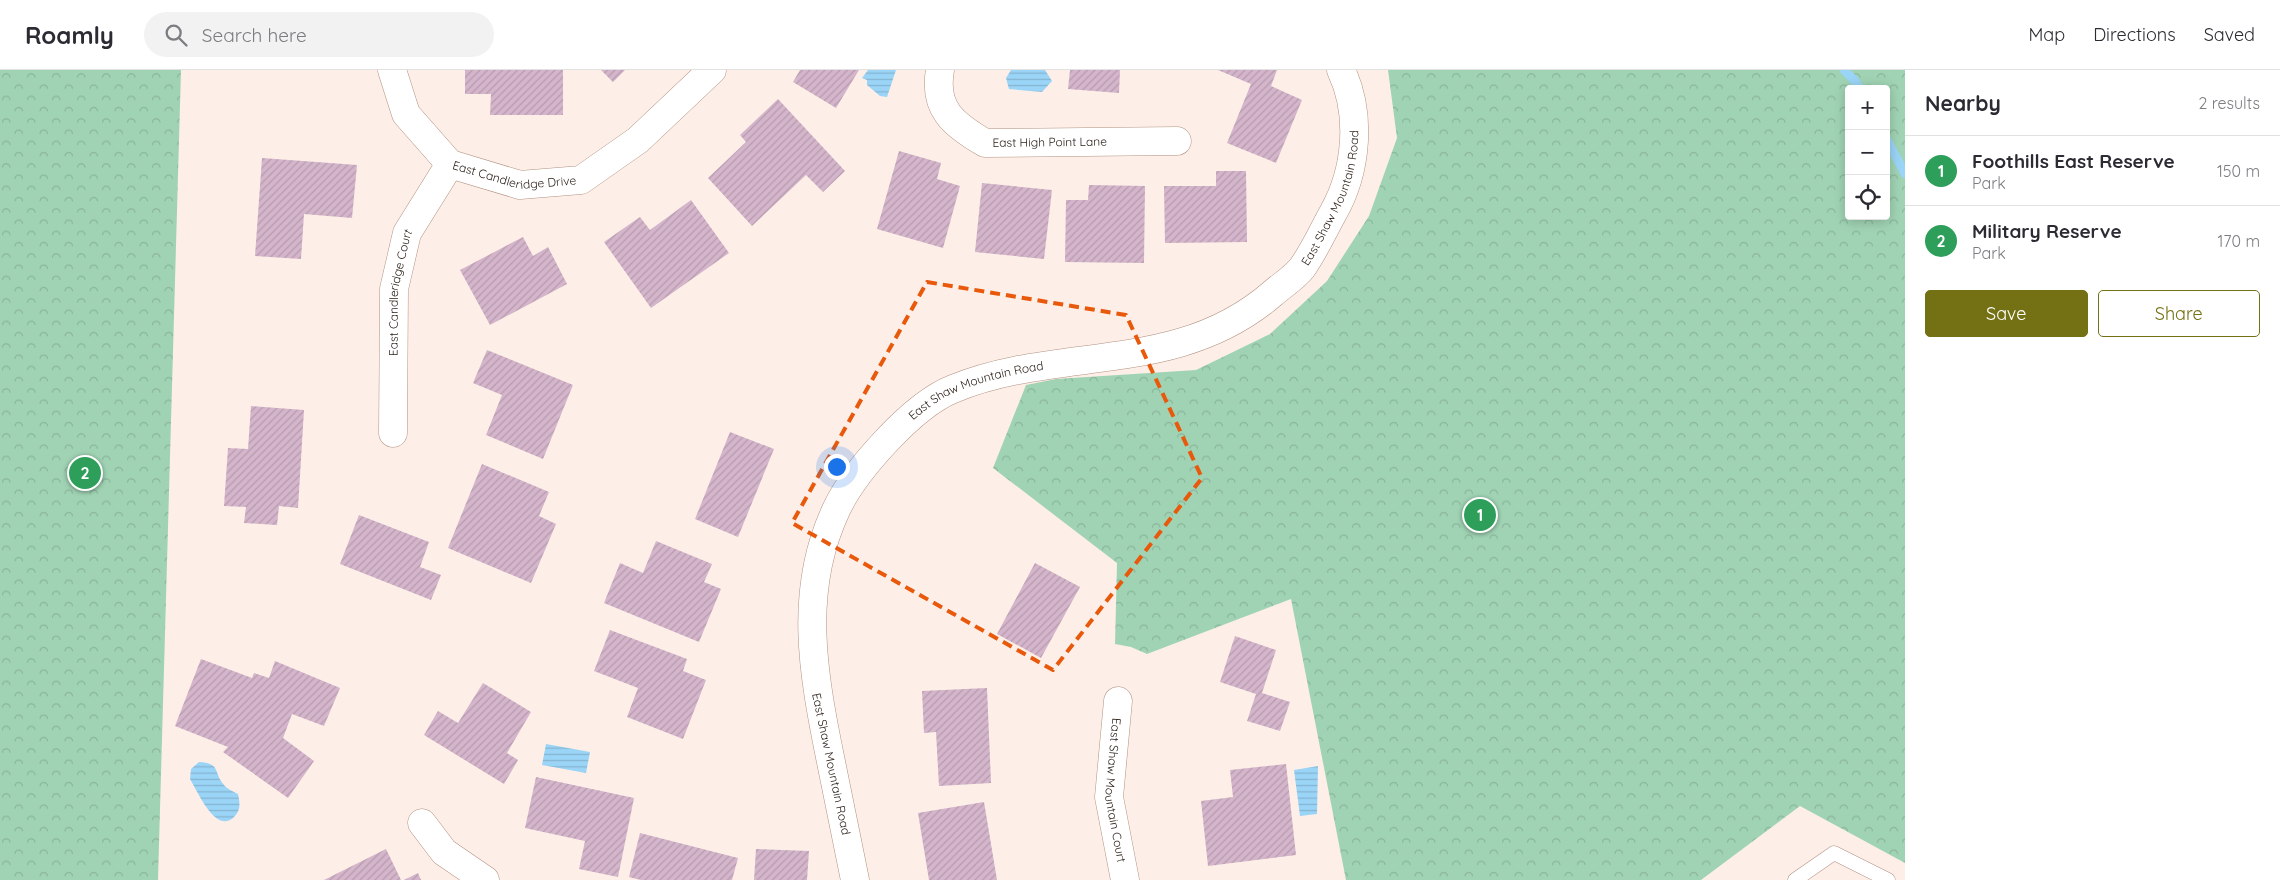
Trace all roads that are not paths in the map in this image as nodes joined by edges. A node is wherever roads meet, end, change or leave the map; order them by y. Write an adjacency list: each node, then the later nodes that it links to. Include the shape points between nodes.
1 (392, 70): 6 (street, East Candleridge Drive, via 406,114)
2 (712, 70): 6 (street, East Candleridge Drive, via 638,140 581,180 520,185)
3 (940, 70): 5 (street, East High Point Lane, via 938,86 943,108 960,129 985,143)
4 (1341, 70): 11 (street, East Shaw Mountain Road, via 1354,114 1353,155 1339,202 1301,269 1253,311 1195,340 1151,351 998,374 950,390 904,422 869,461 836,510 816,567 811,623 816,690)
5 (1177, 141)
6 (450, 164): 7 (street, East Candleridge Court, via 407,233 394,289)
7 (393, 434)
8 (1118, 701): 12 (street, East Shaw Mountain Court, via 1109,797)
9 (422, 823): 10 (street, via 444,852)
10 (485, 880)
11 (855, 880)
12 (1125, 880)
13 (1795, 880): 14 (lane, via 1834,853)
14 (1888, 880)

